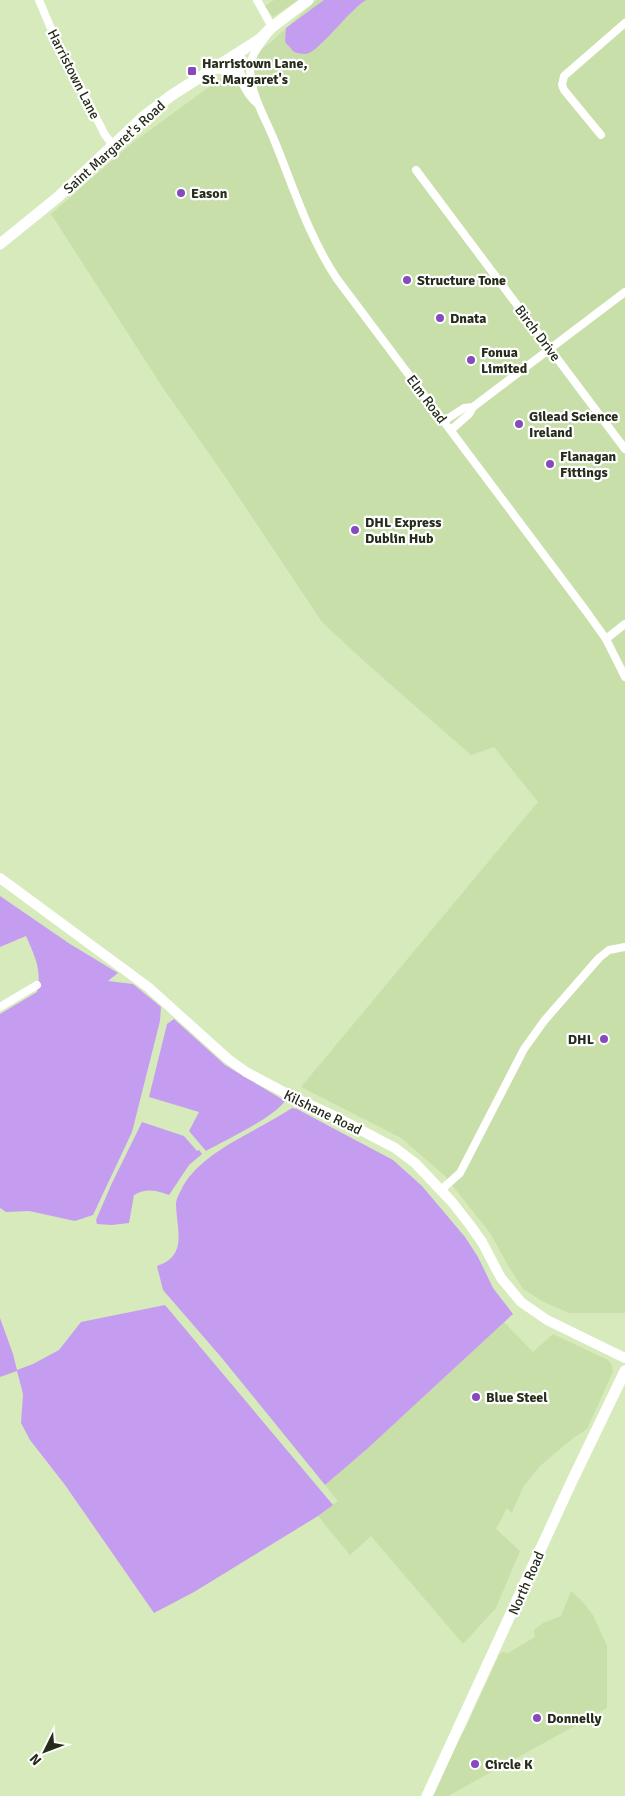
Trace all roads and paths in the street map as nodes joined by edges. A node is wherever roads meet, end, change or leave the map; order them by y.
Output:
1 (39, 0) edge
2 (257, 0) edge
3 (308, 0) edge
4 (625, 22) edge
5 (272, 27) junction
6 (232, 55) junction
7 (250, 68) junction
8 (211, 70) junction
9 (252, 90) junction
10 (259, 104) junction
11 (601, 135) dead end
12 (113, 145) junction
13 (416, 170) dead end
14 (0, 244) edge
15 (625, 292) edge
16 (550, 350) junction
17 (473, 407) junction
18 (444, 421) junction
19 (451, 430) junction
20 (625, 448) edge
21 (625, 624) edge
22 (606, 639) junction
23 (625, 677) edge
24 (0, 878) edge
25 (625, 946) edge
26 (37, 985) dead end
27 (0, 1007) edge
28 (441, 1190) junction
29 (625, 1358) edge
30 (625, 1371) edge
31 (427, 1796) edge

1 - 12 street, Harristown Lane
2 - 5 street
3 - 5 main road, Saint Margaret's Road
4 - 11 street
5 - 6 main road, Saint Margaret's Road
5 - 7 street, Elm Road
6 - 7 street
6 - 8 main road, Saint Margaret's Road
6 - 9 street, Elm Road
7 - 9 street, Elm Road
8 - 10 street, Elm Road
8 - 12 main road, Saint Margaret's Road
9 - 10 street, Elm Road
10 - 18 street, Elm Road
12 - 14 main road, Saint Margaret's Road
13 - 16 street, Birch Drive
15 - 16 street
16 - 17 street
16 - 20 street, Birch Drive
17 - 18 street
17 - 19 street
18 - 19 street, Elm Road
19 - 22 street, Elm Road
21 - 22 street
22 - 23 street, Elm Road
24 - 28 street, Kilshane Road
25 - 28 street
26 - 27 street
28 - 29 street, Kilshane Road
30 - 31 main road, North Road

